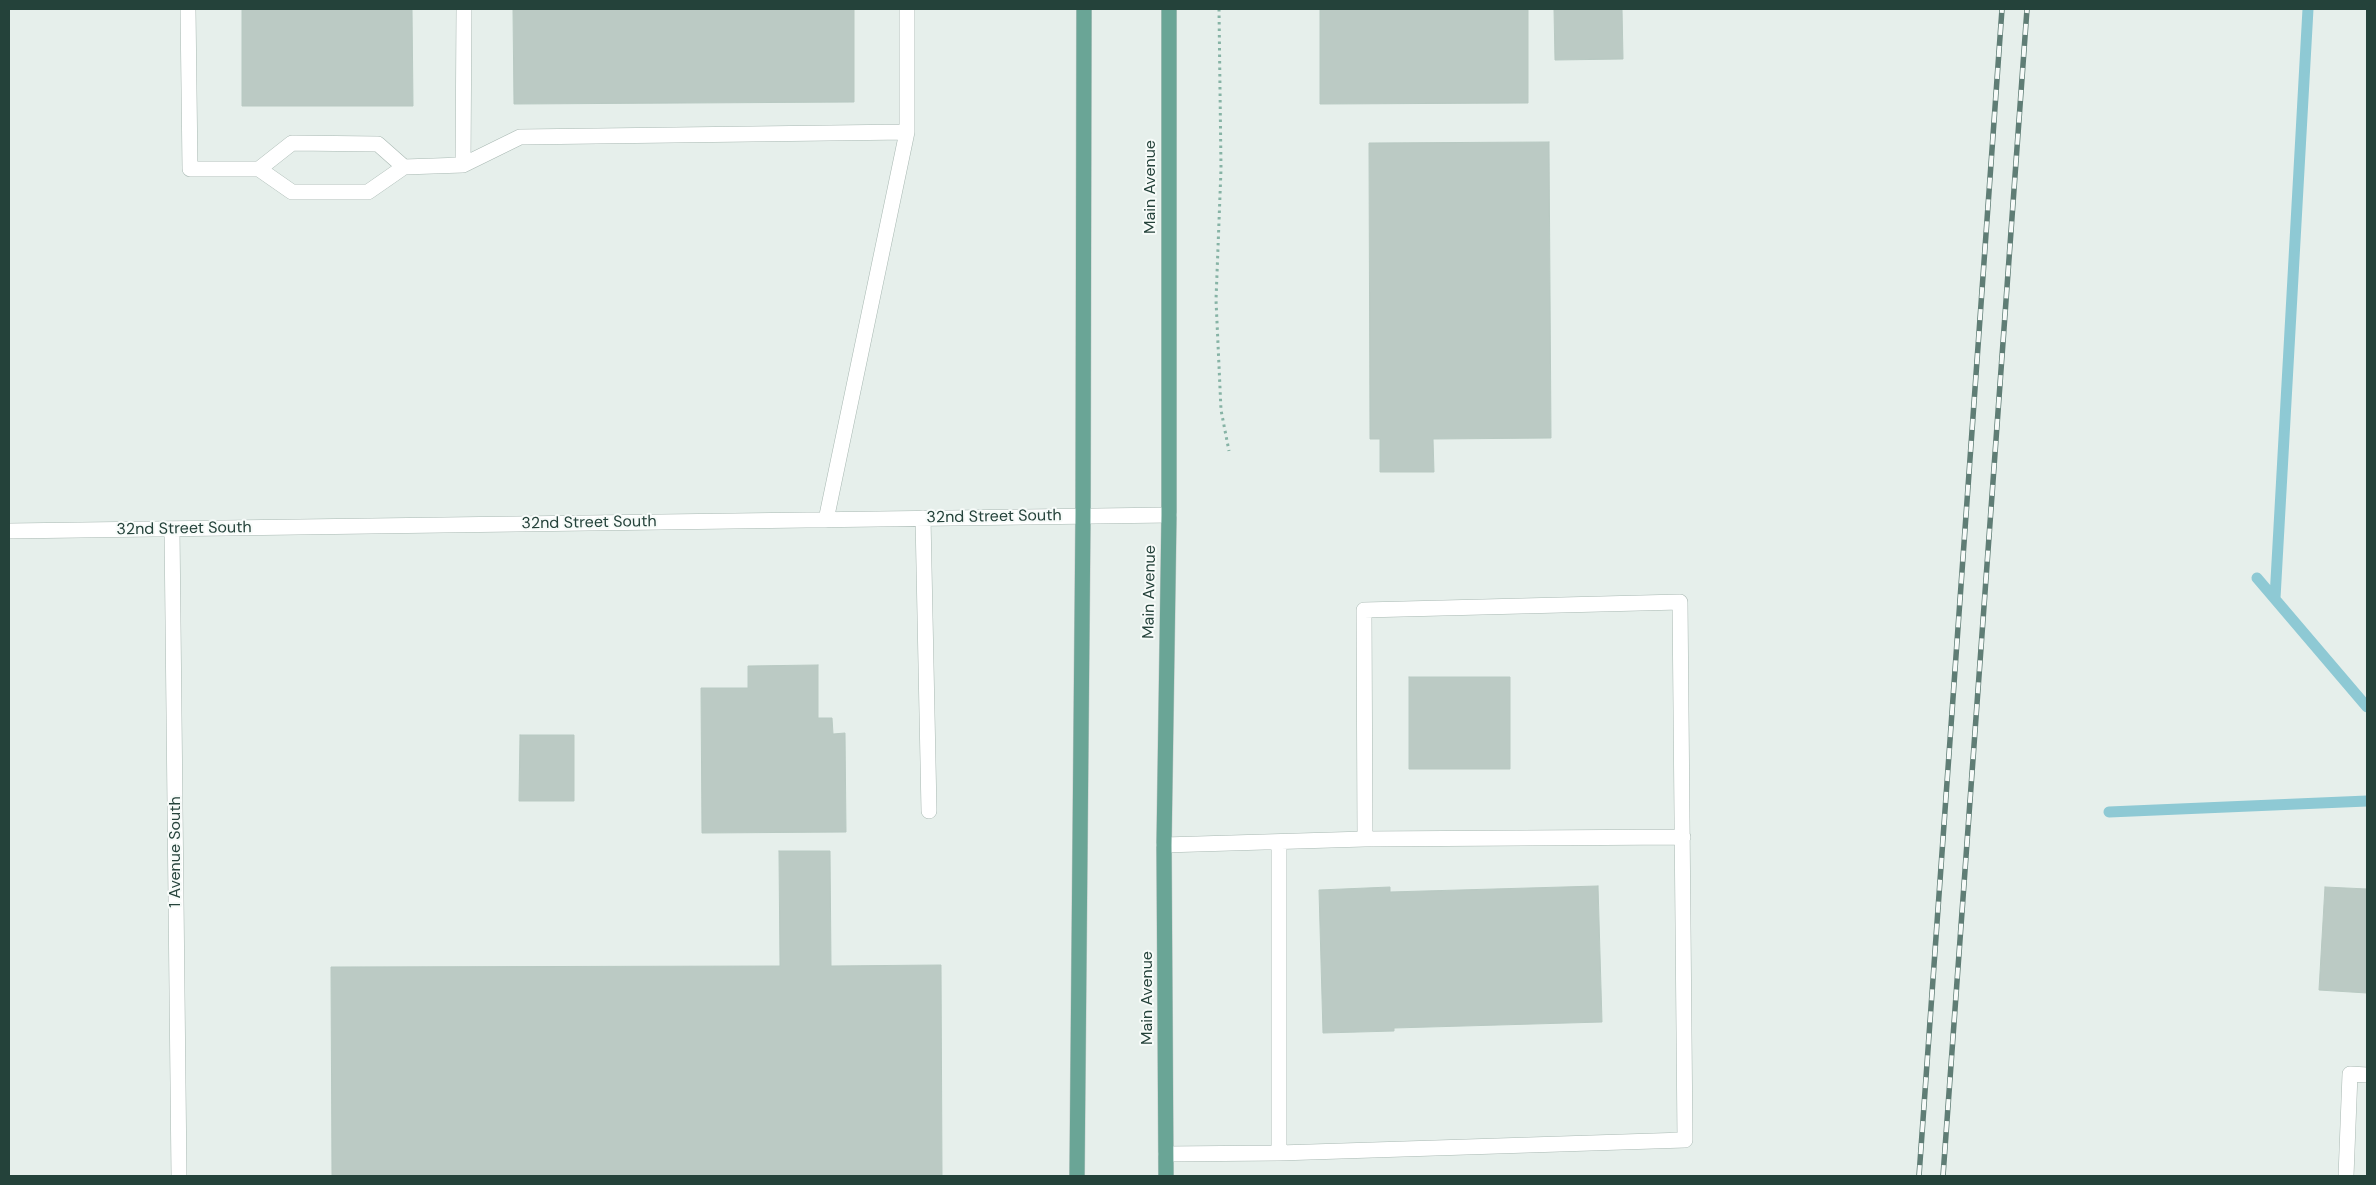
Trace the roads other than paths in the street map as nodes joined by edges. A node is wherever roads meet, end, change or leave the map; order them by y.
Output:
1 (188, 9) edge
2 (464, 9) edge
3 (907, 9) edge
4 (1084, 9) edge
5 (1169, 9) edge
6 (907, 132) junction
7 (463, 165) junction
8 (404, 167) junction
9 (259, 169) junction
10 (1083, 515) junction
11 (1169, 515) junction
12 (923, 518) junction
13 (826, 520) junction
14 (172, 529) junction
15 (9, 531) edge
16 (928, 811) dead end
17 (1683, 837) junction
18 (1364, 839) junction
19 (1279, 842) junction
20 (1164, 845) junction
21 (2367, 1075) edge
22 (1279, 1153) junction
23 (1166, 1154) junction
24 (179, 1176) edge
25 (1077, 1176) edge
26 (1166, 1176) edge
27 (2346, 1176) edge

1 - 9 street
2 - 7 street
3 - 6 street
4 - 10 main road
5 - 11 main road, Main Avenue
6 - 7 street
6 - 13 street
7 - 8 street
8 - 9 street
8 - 9 street
10 - 11 street, 32nd Street South
10 - 12 street, 32nd Street South
10 - 25 main road
11 - 20 main road, Main Avenue
12 - 13 street, 32nd Street South
12 - 16 street
13 - 14 street, 32nd Street South
14 - 15 street, 32nd Street South
14 - 24 street, 1 Avenue South
17 - 18 street
17 - 18 street
17 - 22 street
18 - 19 street
19 - 20 street
19 - 22 street
20 - 23 main road, Main Avenue
21 - 27 street
22 - 23 street
23 - 26 main road, Main Avenue

